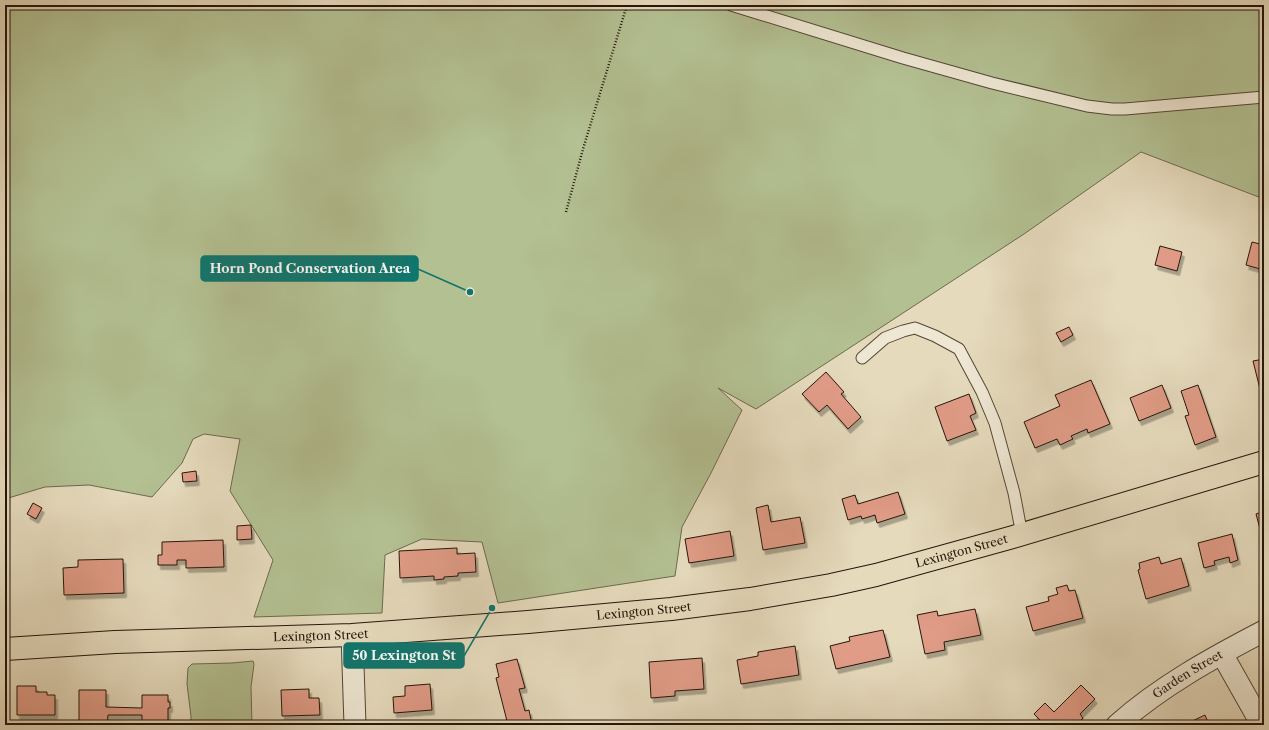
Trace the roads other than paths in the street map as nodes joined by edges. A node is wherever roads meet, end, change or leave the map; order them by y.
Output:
1 (731, 5) edge
2 (1264, 97) edge
3 (862, 358) dead end
4 (1264, 462) edge
5 (1022, 534) junction
6 (1264, 631) edge
7 (352, 635) junction
8 (5, 649) edge
9 (1222, 654) junction
10 (355, 725) edge
11 (1117, 725) edge
12 (1262, 725) edge

1 - 2 lane
3 - 5 lane
4 - 5 main road, Lexington Street
5 - 7 main road, Lexington Street
6 - 9 street, Garden Street
7 - 8 main road, Lexington Street
7 - 10 street
9 - 11 street, Garden Street
9 - 12 street

